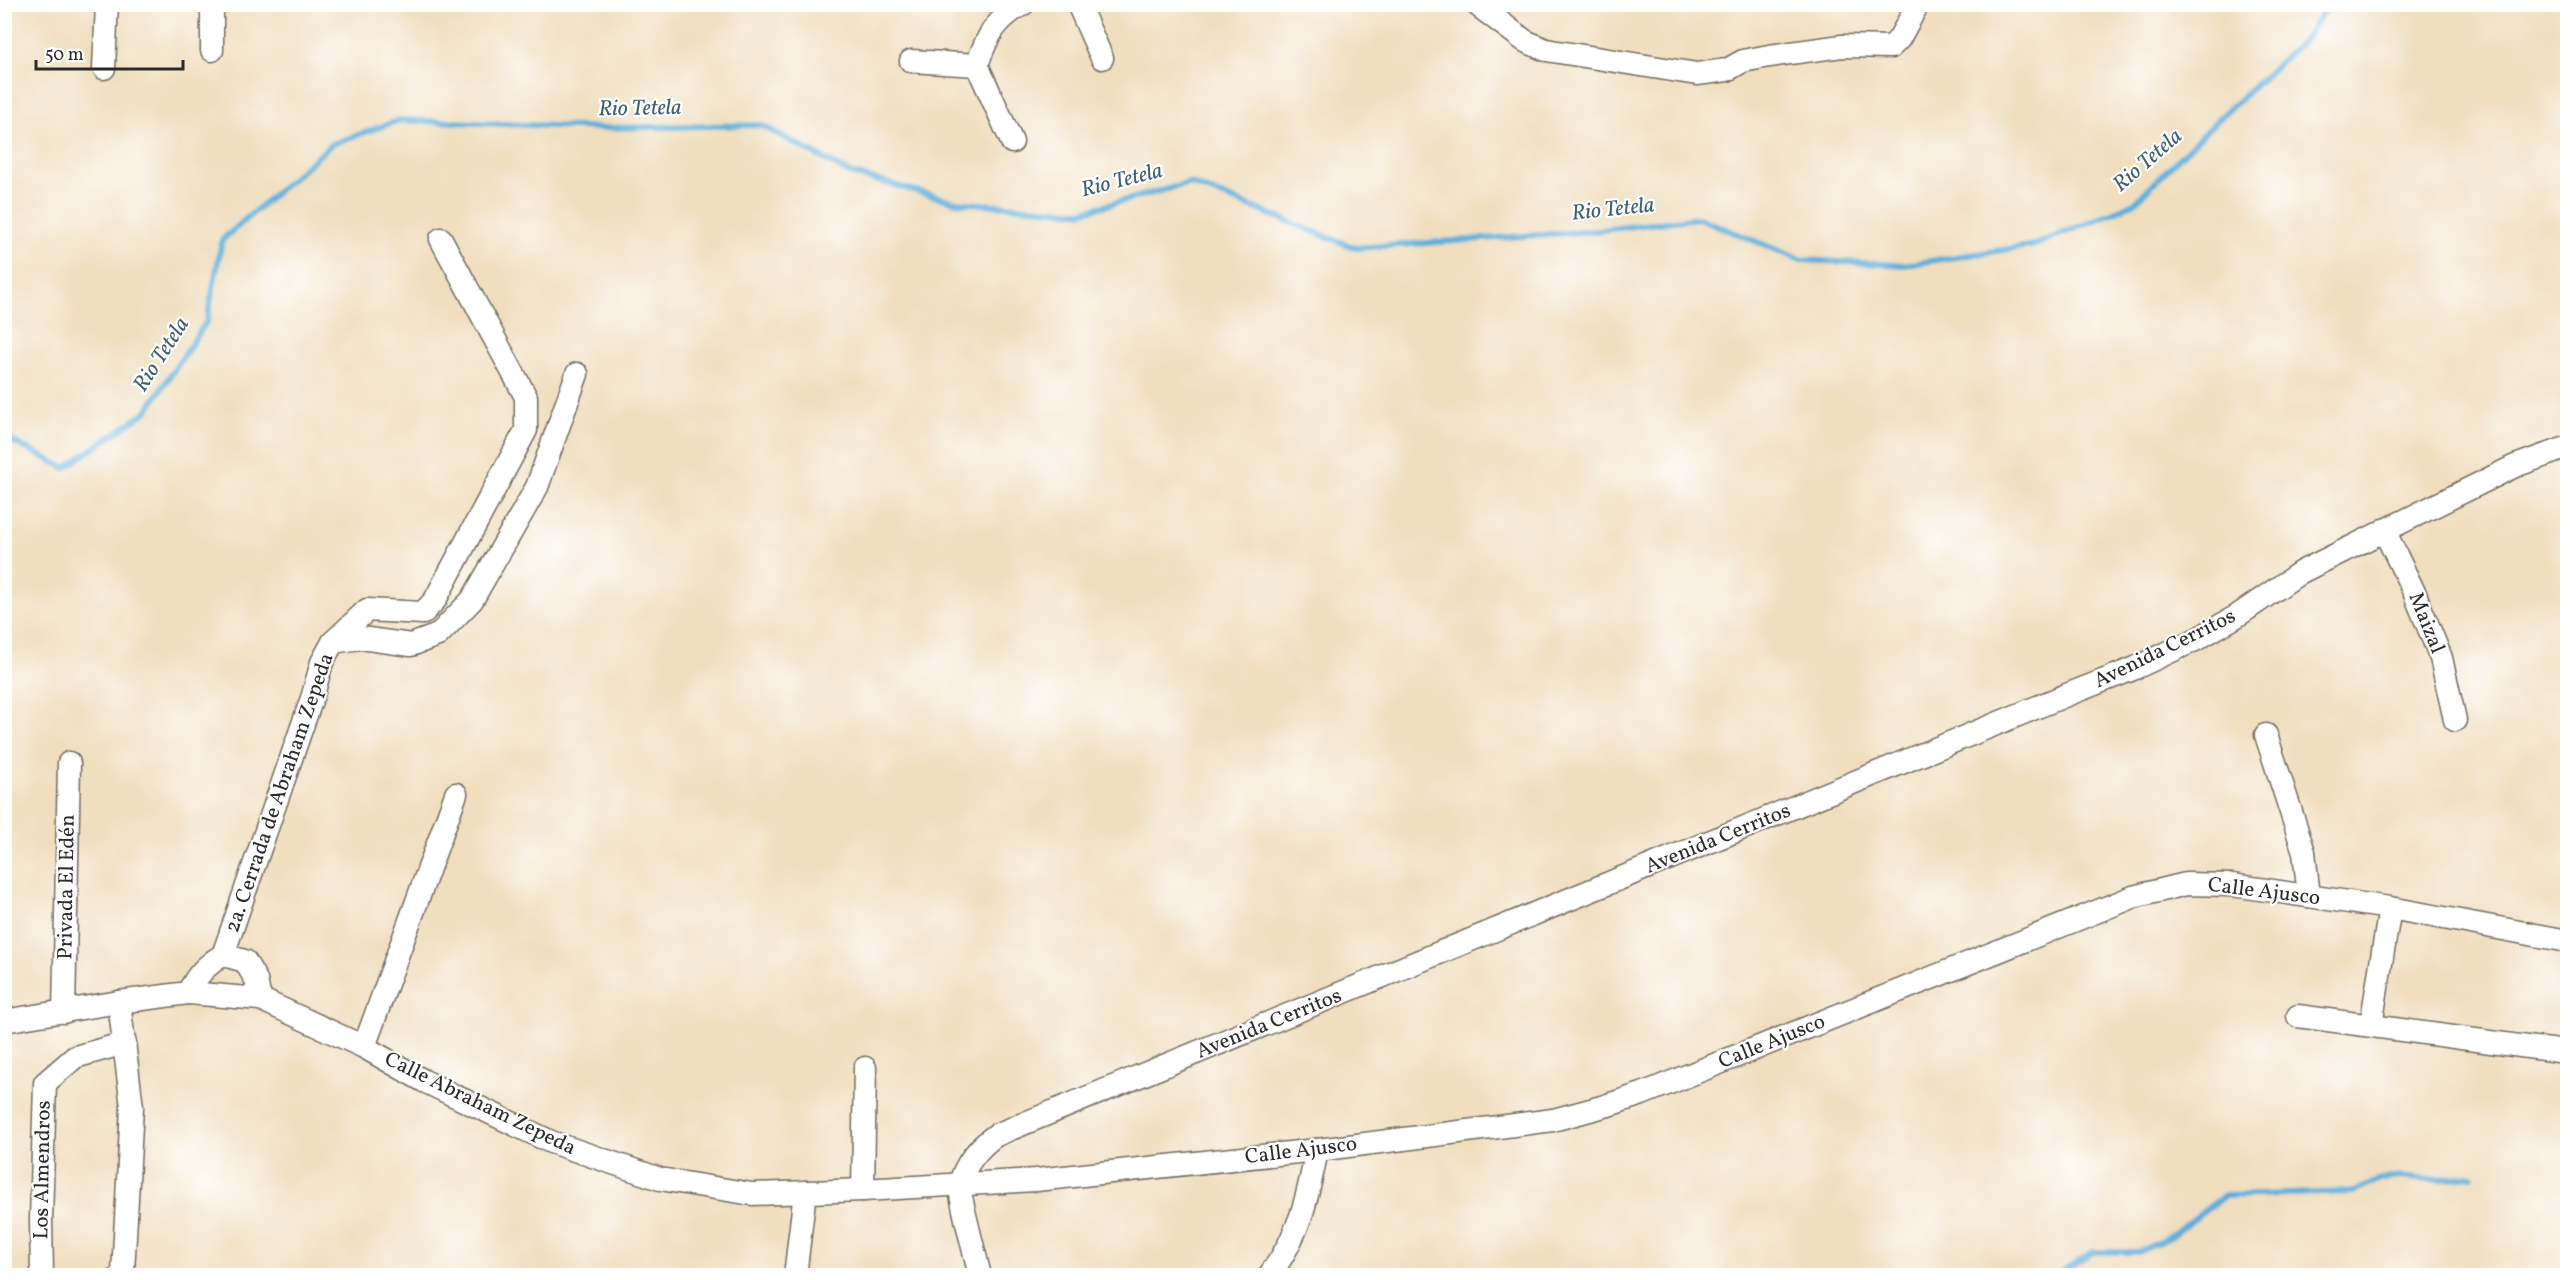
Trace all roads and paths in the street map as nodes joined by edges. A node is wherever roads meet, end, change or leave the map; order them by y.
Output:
1 (107, 4) edge
2 (212, 4) edge
3 (1023, 4) edge
4 (1078, 4) edge
5 (1476, 4) edge
6 (1918, 4) edge
7 (212, 50) dead end
8 (1102, 58) dead end
9 (911, 61) dead end
10 (977, 65) junction
11 (104, 68) dead end
12 (1012, 142) dead end
13 (441, 239) dead end
14 (578, 374) dead end
15 (2568, 447) edge
16 (2384, 530) junction
17 (333, 642) junction
18 (2455, 720) dead end
19 (2266, 735) dead end
20 (69, 763) dead end
21 (456, 794) dead end
22 (2309, 896) junction
23 (2390, 908) junction
24 (2568, 941) edge
25 (223, 955) junction
26 (189, 993) junction
27 (260, 999) junction
28 (119, 1002) junction
29 (64, 1011) junction
30 (2298, 1016) dead end
31 (4, 1022) edge
32 (2372, 1025) junction
33 (124, 1043) junction
34 (364, 1047) junction
35 (2558, 1051) dead end
36 (865, 1068) dead end
37 (1317, 1150) junction
38 (959, 1185) junction
39 (863, 1190) junction
40 (805, 1192) junction
41 (42, 1275) edge
42 (120, 1275) edge
43 (795, 1275) edge
44 (981, 1275) edge
45 (1269, 1275) edge

1 - 11 street
2 - 7 street
3 - 10 street
4 - 8 street
5 - 6 street
9 - 10 street
10 - 12 street
13 - 17 street
14 - 17 street, 2a. Cerrada de Abraham Zepeda
15 - 16 street, Avenida Cerritos
16 - 18 street, Maizal
16 - 38 street, Avenida Cerritos
17 - 25 street, 2a. Cerrada de Abraham Zepeda
19 - 22 street
20 - 29 street, Privada El Edén
21 - 34 street
22 - 23 street, Calle Ajusco
22 - 37 street, Calle Ajusco
23 - 24 street, Calle Ajusco
23 - 32 street
25 - 26 street
25 - 27 street
26 - 27 street, Calle Abraham Zepeda
26 - 28 street, Calle Abraham Zepeda
27 - 34 street, Calle Abraham Zepeda
28 - 29 street, Calle Abraham Zepeda
28 - 33 street
29 - 31 street, Calle Abraham Zepeda
30 - 32 street
32 - 35 street
33 - 41 street, Los Almendros
33 - 42 street
34 - 40 street, Calle Abraham Zepeda
36 - 39 street
37 - 38 street, Calle Ajusco
37 - 45 street
38 - 39 street, Calle Abraham Zepeda
38 - 44 street
39 - 40 street, Calle Abraham Zepeda
40 - 43 street

